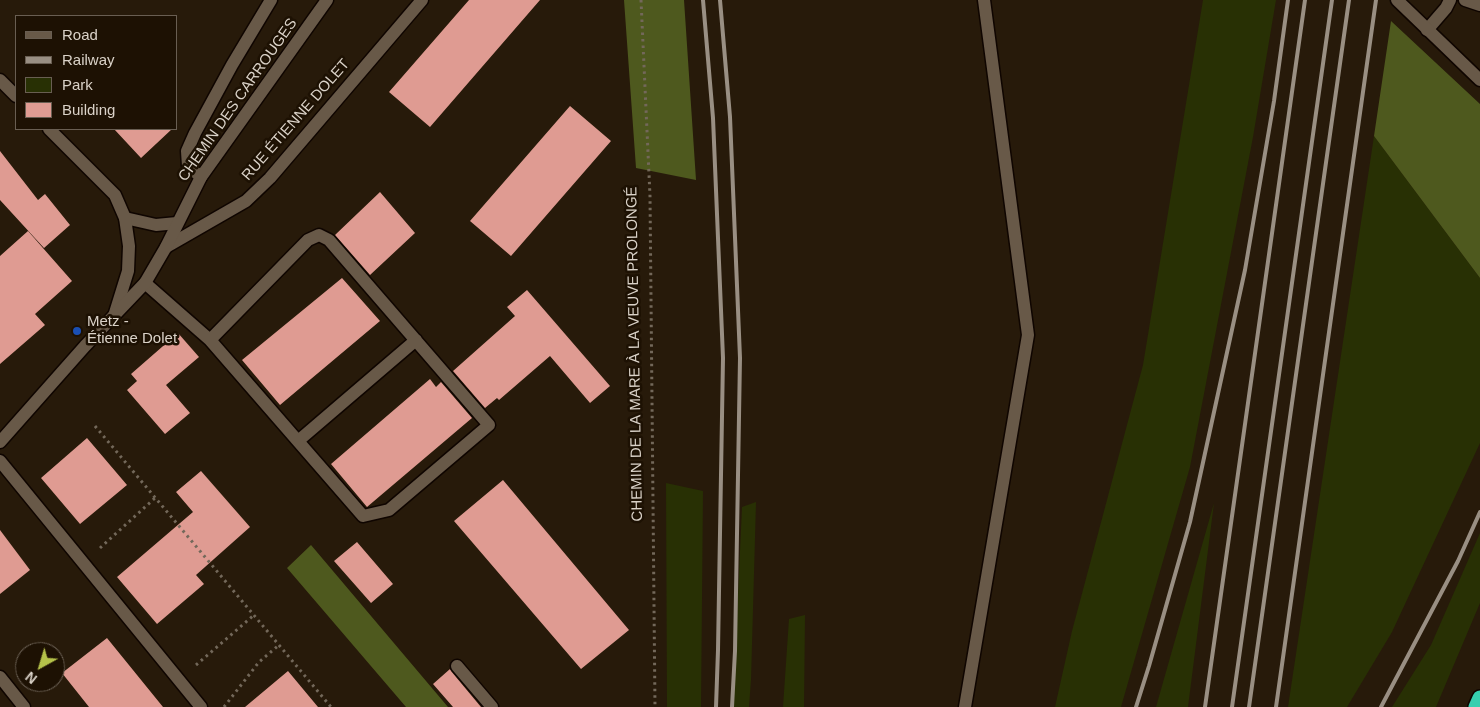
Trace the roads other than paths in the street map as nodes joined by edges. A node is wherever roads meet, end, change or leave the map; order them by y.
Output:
1 (271, 0) edge
2 (327, 0) edge
3 (422, 0) edge
4 (984, 0) edge
5 (1397, 0) edge
6 (1450, 0) edge
7 (1465, 0) edge
8 (1480, 5) edge
9 (1427, 30) junction
10 (0, 80) edge
11 (1480, 80) edge
12 (15, 95) edge
13 (50, 130) edge
14 (200, 177) junction
15 (125, 218) junction
16 (178, 223) junction
17 (166, 246) junction
18 (145, 283) junction
19 (114, 316) junction
20 (210, 340) junction
21 (416, 340) junction
22 (298, 441) junction
23 (0, 442) edge
24 (0, 461) edge
25 (457, 666) dead end
26 (0, 677) edge
27 (1480, 698) edge
28 (24, 707) edge
29 (201, 707) edge
30 (492, 707) edge
31 (965, 707) edge
32 (1476, 707) edge

1 - 14 street
2 - 14 street, CHEMIN DES CARROUGES
3 - 17 street, RUE ÉTIENNE DOLET
4 - 31 street
5 - 9 street
6 - 9 street
7 - 8 street
9 - 11 street
10 - 12 street
13 - 15 street
14 - 16 street, CHEMIN DES CARROUGES
15 - 16 street
15 - 19 street
16 - 17 street, CHEMIN DES CARROUGES
17 - 18 street
18 - 19 street
18 - 20 street
19 - 23 street
20 - 21 street
20 - 22 street
21 - 22 street
21 - 22 street
24 - 29 street
25 - 30 street
26 - 28 street
27 - 32 highway

